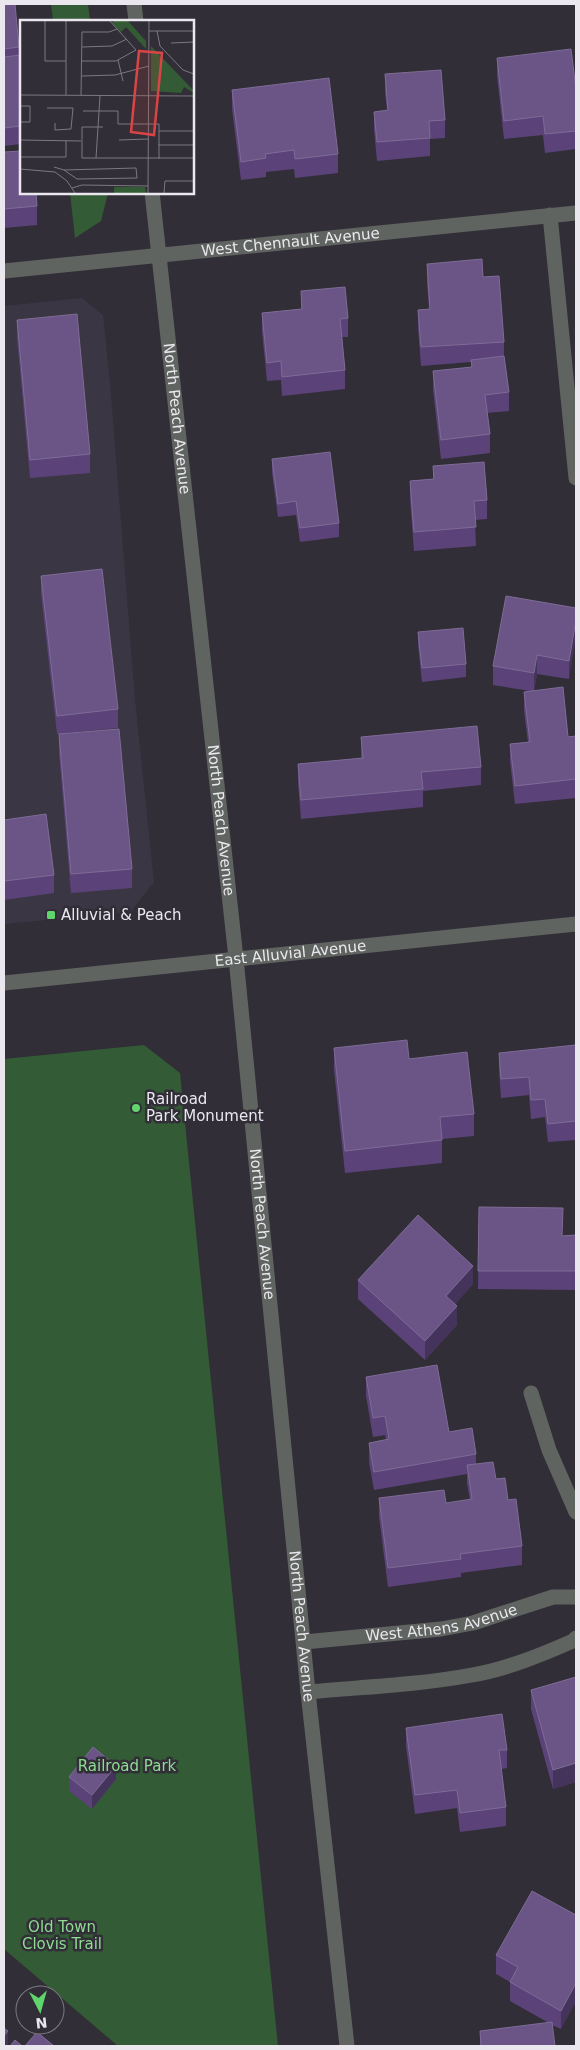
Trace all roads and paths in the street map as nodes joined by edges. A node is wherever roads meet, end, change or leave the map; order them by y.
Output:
1 (134, 4) edge
2 (136, 20) edge
3 (152, 194) edge
4 (576, 213) edge
5 (550, 215) junction
6 (158, 256) junction
7 (4, 271) edge
8 (576, 478) edge
9 (576, 924) edge
10 (236, 958) junction
11 (4, 983) edge
12 (531, 1393) dead end
13 (576, 1512) edge
14 (576, 1597) edge
15 (576, 1638) edge
16 (304, 1642) junction
17 (308, 1692) junction
18 (347, 2046) edge

1 - 2 street
3 - 6 street, North Peach Avenue
4 - 5 street, West Chennault Avenue
5 - 6 street, West Chennault Avenue
5 - 8 street
6 - 7 street, West Chennault Avenue
6 - 10 street, North Peach Avenue
9 - 10 street, East Alluvial Avenue
10 - 11 street, East Alluvial Avenue
10 - 16 street, North Peach Avenue
12 - 13 street
14 - 16 street, West Athens Avenue
15 - 17 street
16 - 17 street, North Peach Avenue
17 - 18 street, North Peach Avenue

